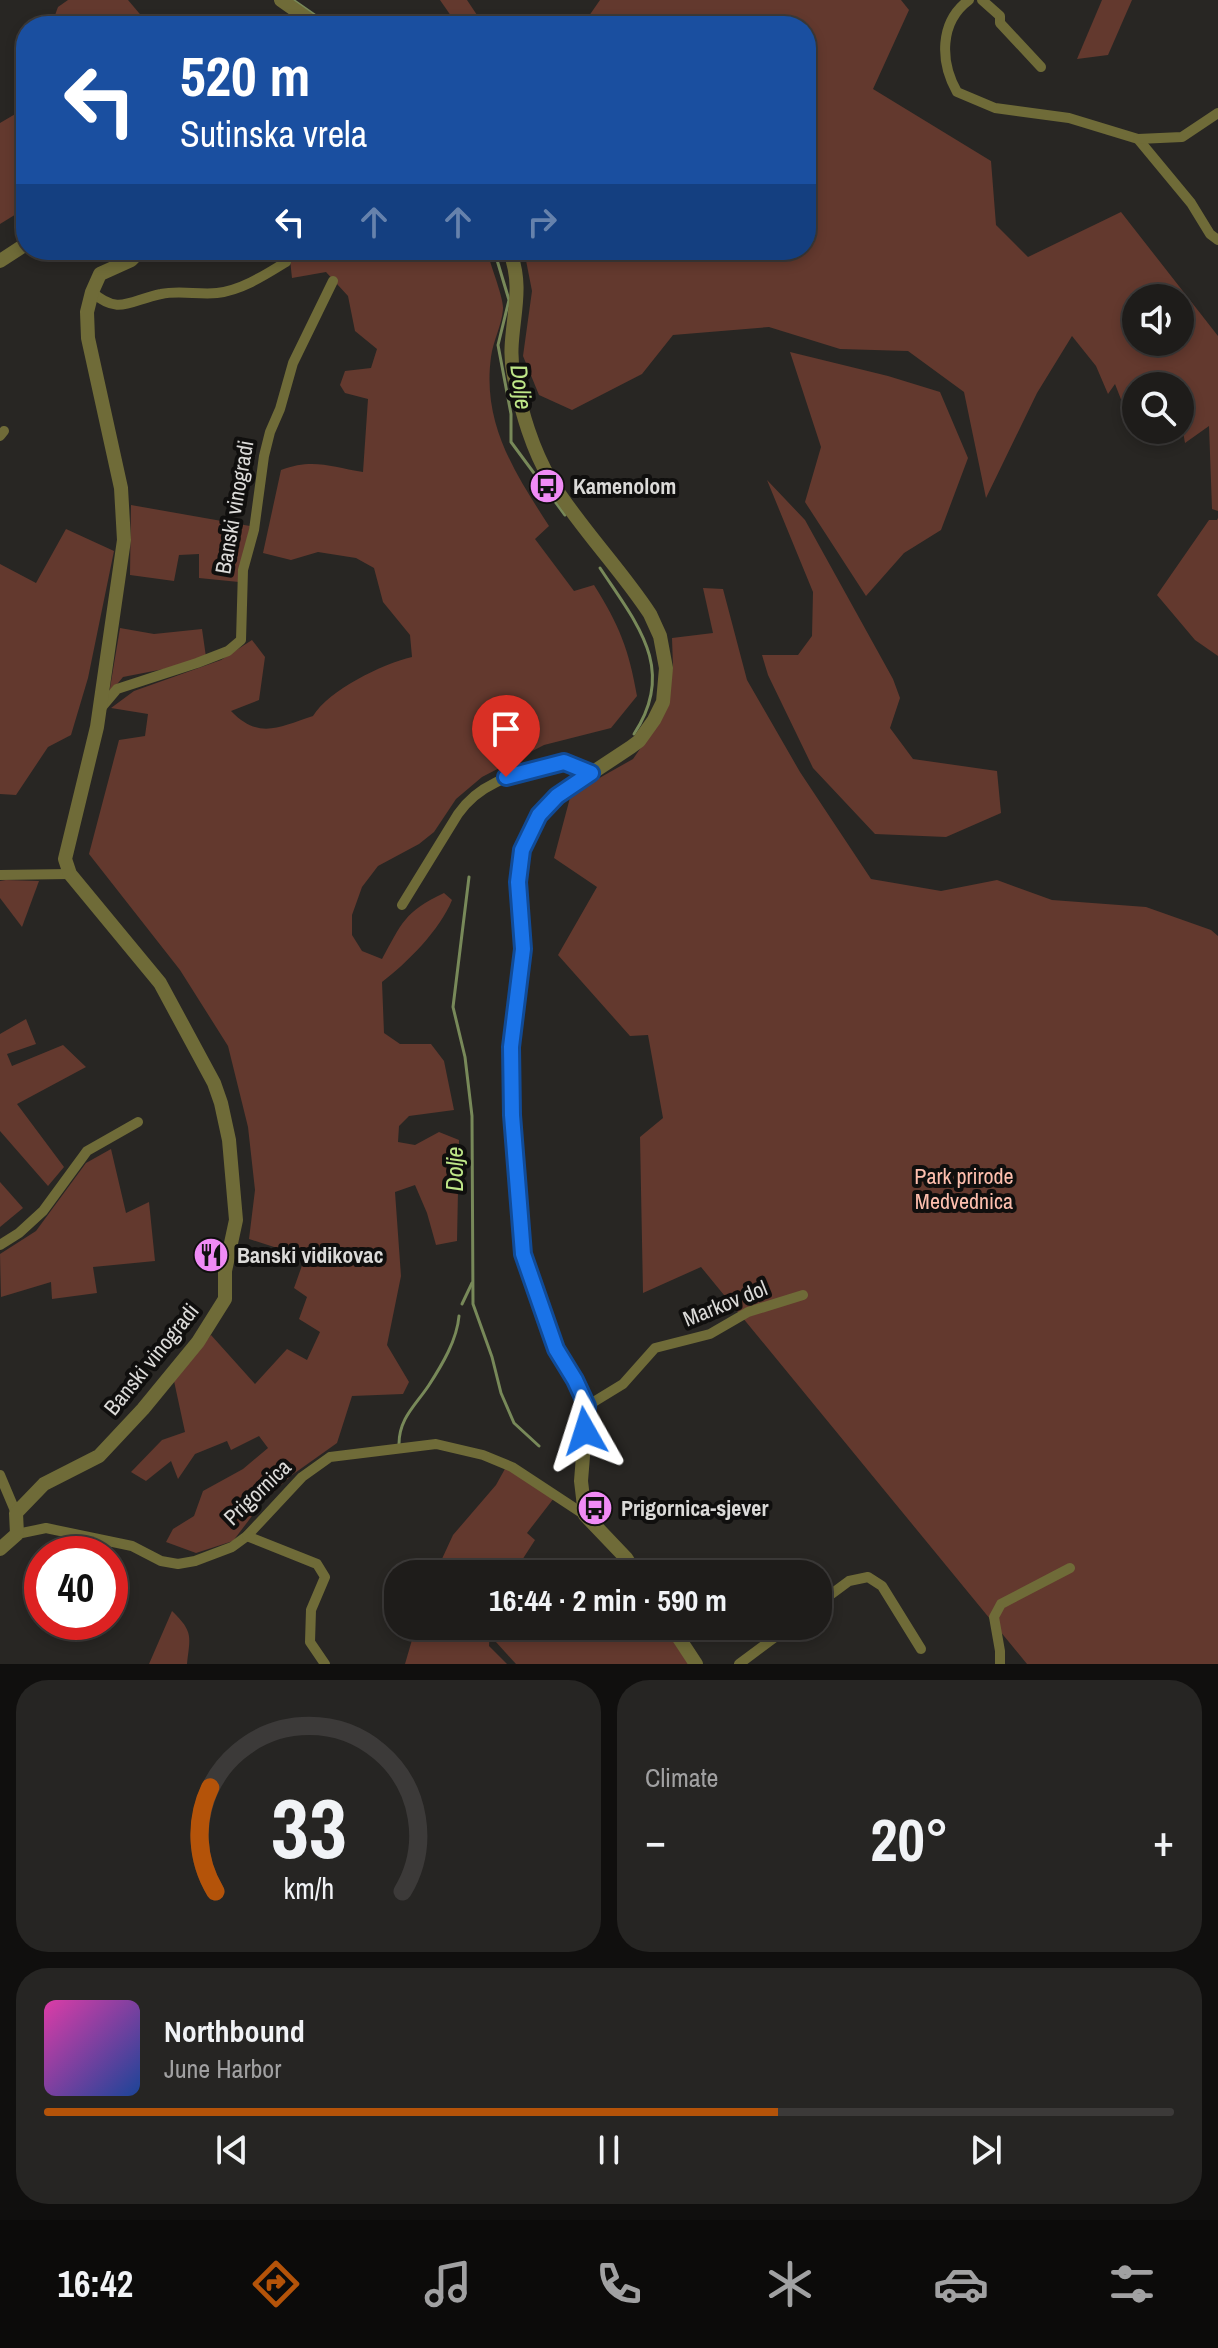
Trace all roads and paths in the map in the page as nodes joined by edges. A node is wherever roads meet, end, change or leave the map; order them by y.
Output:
1 (281, 0) edge
2 (969, 0) edge
3 (982, 0) edge
4 (304, 16) edge
5 (1041, 67) dead end
6 (1218, 113) edge
7 (1138, 139) junction
8 (1218, 240) edge
9 (131, 260) edge
10 (512, 260) edge
11 (286, 262) dead end
12 (333, 281) dead end
13 (92, 292) junction
14 (99, 710) junction
15 (591, 773) junction
16 (70, 874) junction
17 (0, 875) edge
18 (402, 905) dead end
19 (138, 1122) dead end
20 (0, 1245) edge
21 (803, 1295) dead end
22 (587, 1406) junction
23 (0, 1475) edge
24 (16, 1513) junction
25 (585, 1515) junction
26 (17, 1534) junction
27 (247, 1536) junction
28 (0, 1549) edge
29 (627, 1560) edge
30 (1070, 1568) dead end
31 (832, 1594) edge
32 (680, 1640) edge
33 (771, 1640) edge
34 (921, 1649) dead end
35 (325, 1664) edge
36 (696, 1664) edge
37 (739, 1664) edge
38 (1000, 1664) edge

1 - 4 street
2 - 7 street
3 - 5 street
6 - 7 street
7 - 8 street
9 - 13 street
10 - 15 street
11 - 13 street
12 - 14 street, Banski vinogradi
13 - 14 street
14 - 16 street
15 - 18 street
15 - 22 street
16 - 17 street
16 - 24 street, Banski vinogradi
19 - 20 street
21 - 22 street, Markov dol
22 - 25 street
23 - 24 street
24 - 26 street
25 - 27 street, Prigornica
25 - 29 street
26 - 27 street, Prigornica
26 - 28 street
27 - 35 street
30 - 38 street
31 - 34 street
32 - 36 street
33 - 37 street

